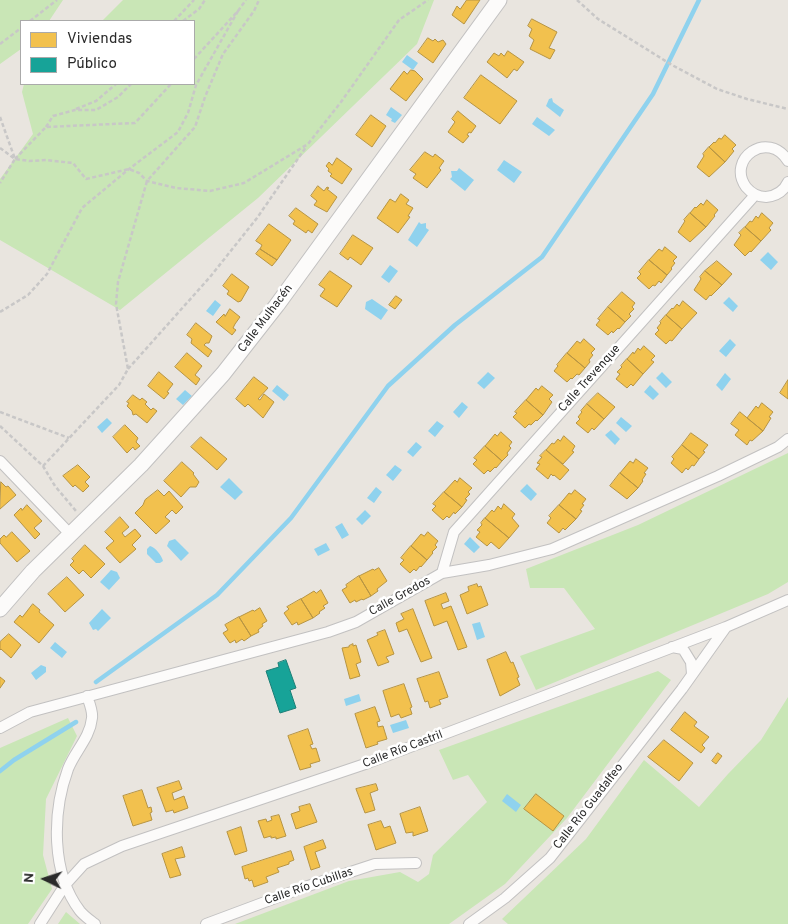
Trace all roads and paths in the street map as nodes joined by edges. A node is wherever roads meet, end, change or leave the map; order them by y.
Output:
1 (57, 0) edge
2 (194, 0) edge
3 (205, 0) edge
4 (246, 0) edge
5 (259, 0) edge
6 (428, 0) edge
7 (499, 0) edge
8 (577, 0) edge
9 (238, 11) junction
10 (31, 20) edge
11 (175, 20) edge
12 (185, 20) edge
13 (20, 29) edge
14 (0, 44) edge
15 (195, 58) edge
16 (115, 85) edge
17 (130, 85) edge
18 (170, 85) edge
19 (788, 108) edge
20 (75, 110) junction
21 (0, 117) edge
22 (46, 127) junction
23 (308, 144) junction
24 (0, 148) edge
25 (15, 159) junction
26 (788, 160) edge
27 (129, 169) junction
28 (147, 181) junction
29 (788, 182) edge
30 (0, 183) edge
31 (755, 194) junction
32 (0, 312) edge
33 (128, 369) junction
34 (0, 412) edge
35 (0, 426) edge
36 (69, 438) junction
37 (788, 439) edge
38 (0, 461) edge
39 (42, 466) junction
40 (85, 522) junction
41 (72, 535) junction
42 (442, 573) junction
43 (788, 600) edge
44 (0, 609) edge
45 (726, 627) junction
46 (672, 647) junction
47 (692, 674) junction
48 (87, 696) junction
49 (0, 728) edge
50 (416, 863) dead end
51 (65, 885) junction
52 (40, 924) edge
53 (95, 924) edge
54 (206, 924) edge
55 (469, 924) edge

1 - 10 path
2 - 11 path
3 - 12 path
4 - 9 path
5 - 28 path
6 - 23 path
7 - 40 street, Calle Mulhacén
8 - 19 path
9 - 15 path
9 - 27 path
13 - 14 path
16 - 20 path
17 - 20 path
18 - 22 path
20 - 22 path
21 - 25 path
22 - 25 path
23 - 28 path
23 - 33 path
24 - 25 path
25 - 27 path
25 - 30 path
26 - 31 street
27 - 28 path
27 - 32 path
28 - 33 path
29 - 31 street
31 - 42 street, Calle Trevenque
33 - 36 path
34 - 36 path
35 - 39 path
36 - 39 path
37 - 42 street, Calle Gredos
38 - 41 street
39 - 40 path
40 - 41 street, Calle Mulhacén
41 - 44 street, Calle Mulhacén
42 - 48 street, Calle Gredos
43 - 45 street, Calle Río Castril
45 - 46 street, Calle Río Castril
45 - 47 street, Calle Río Guadalfeo
46 - 47 street
46 - 51 street, Calle Río Castril
47 - 55 street, Calle Río Guadalfeo
48 - 49 street, Calle Gredos
48 - 51 street
50 - 54 street, Calle Río Cubillas
51 - 52 street, Calle Río Castril
51 - 53 street

